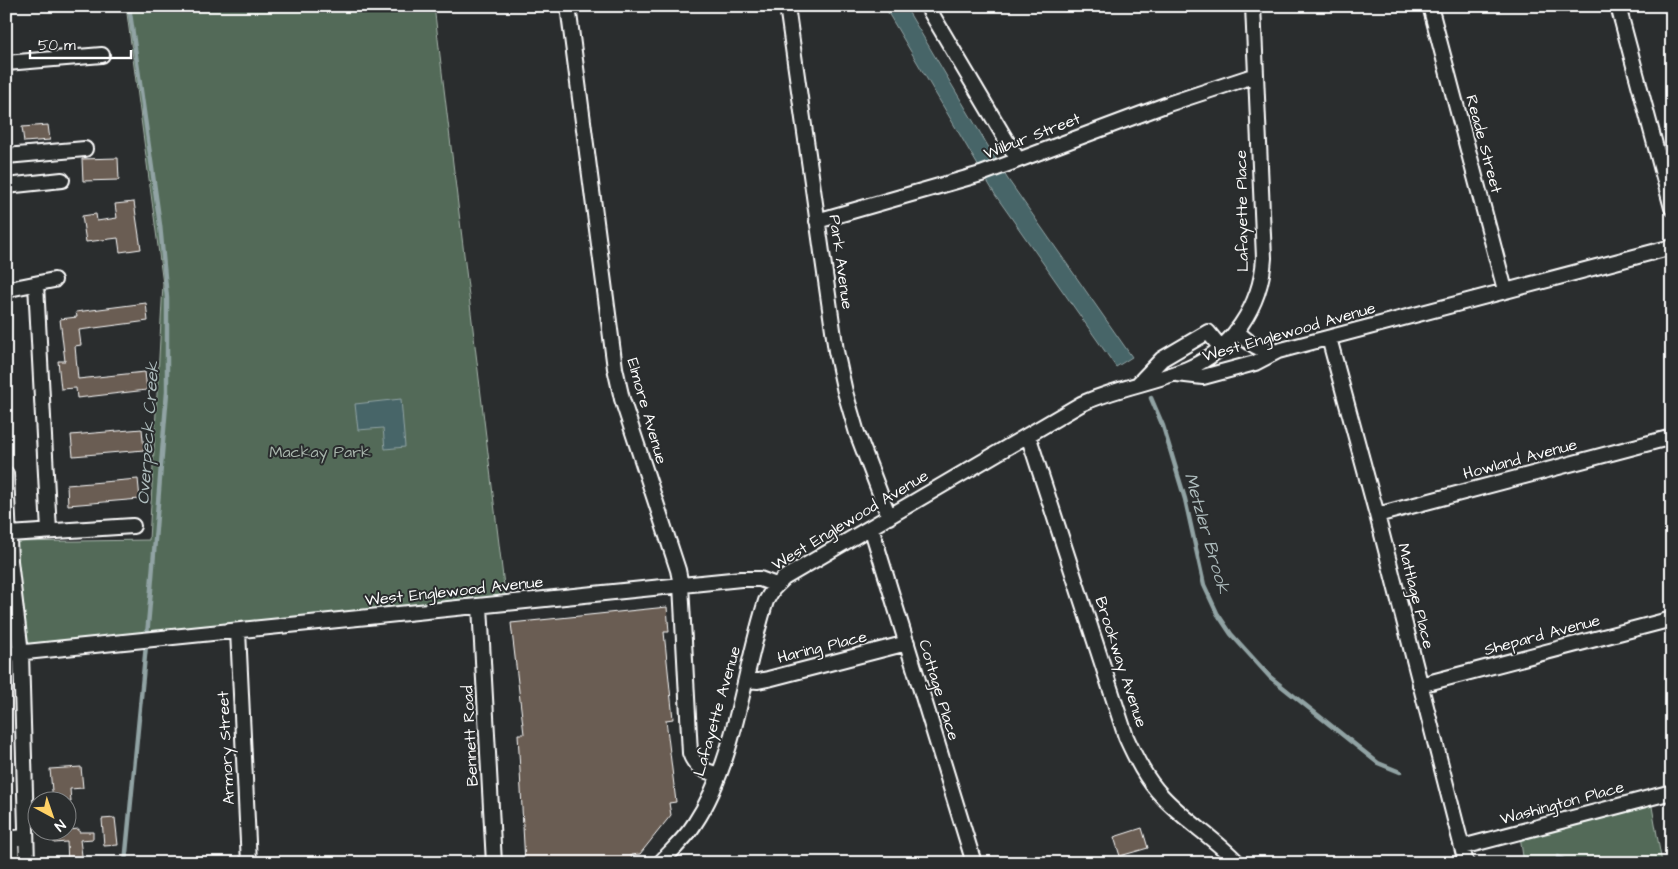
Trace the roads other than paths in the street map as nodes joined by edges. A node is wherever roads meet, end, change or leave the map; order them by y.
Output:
1 (568, 6) edge
2 (787, 6) edge
3 (927, 6) edge
4 (1252, 6) edge
5 (1430, 6) edge
6 (1618, 6) edge
7 (102, 56) dead end
8 (6, 63) edge
9 (1256, 76) junction
10 (86, 149) dead end
11 (6, 156) edge
12 (1016, 161) junction
13 (62, 180) dead end
14 (6, 186) edge
15 (1672, 208) edge
16 (817, 221) junction
17 (1672, 247) edge
18 (54, 280) dead end
19 (36, 284) junction
20 (1505, 290) junction
21 (6, 291) edge
22 (1236, 331) junction
23 (1329, 338) junction
24 (1221, 348) junction
25 (1278, 351) junction
26 (1172, 374) junction
27 (1139, 383) junction
28 (1028, 436) junction
29 (1672, 437) edge
30 (6, 474) edge
31 (1377, 516) junction
32 (889, 517) junction
33 (133, 526) dead end
34 (871, 527) junction
35 (49, 531) junction
36 (9, 534) junction
37 (8, 561) edge
38 (681, 585) junction
39 (776, 585) junction
40 (480, 606) junction
41 (1672, 619) edge
42 (238, 631) junction
43 (907, 643) junction
44 (21, 653) junction
45 (6, 654) edge
46 (746, 680) junction
47 (1420, 684) junction
48 (719, 775) junction
49 (1672, 792) edge
50 (25, 837) junction
51 (1462, 847) junction
52 (12, 863) edge
53 (27, 863) edge
54 (249, 863) edge
55 (494, 863) edge
56 (660, 863) edge
57 (974, 863) edge
58 (1238, 863) edge
59 (1466, 863) edge

1 - 38 street, Elmore Avenue
2 - 16 street, Park Avenue
3 - 12 street
4 - 9 street, Lafayette Place
5 - 20 street, Reade Street
6 - 15 street
7 - 8 street
9 - 12 street, Wilbur Street
9 - 22 street, Lafayette Place
10 - 11 street
12 - 16 street, Wilbur Street
13 - 14 street
16 - 32 street, Park Avenue
17 - 20 street, West Englewood Avenue
18 - 19 street
19 - 21 street
19 - 35 street
20 - 23 street, West Englewood Avenue
22 - 24 street, Lafayette Place
22 - 25 street
23 - 25 street, West Englewood Avenue
23 - 31 street, Mattlage Place
24 - 26 street, Lafayette Place
24 - 27 street
25 - 26 street, West Englewood Avenue
26 - 27 street, West Englewood Avenue
27 - 28 street, West Englewood Avenue
28 - 32 street, West Englewood Avenue
28 - 58 street, Brookway Avenue
29 - 31 street, Howland Avenue
30 - 36 street
31 - 47 street, Mattlage Place
32 - 34 street, West Englewood Avenue
33 - 35 street
34 - 39 street, West Englewood Avenue
34 - 43 street, Cottage Place
35 - 36 street
36 - 37 street
37 - 44 street
38 - 39 street, West Englewood Avenue
38 - 40 street, West Englewood Avenue
38 - 48 street, Elmore Avenue
39 - 46 street, Lafayette Avenue
40 - 42 street, West Englewood Avenue
40 - 55 street, Bennett Road
41 - 47 street, Shepard Avenue
42 - 44 street, West Englewood Avenue
42 - 54 street, Armory Street
43 - 46 street, Haring Place
43 - 57 street, Cottage Place
44 - 45 street, West Englewood Avenue
44 - 50 street
46 - 48 street, Lafayette Avenue
47 - 51 street, Mattlage Place
48 - 56 street, Lafayette Avenue
49 - 51 street, Washington Place
50 - 52 street
50 - 53 street
51 - 59 street, Mattlage Place

